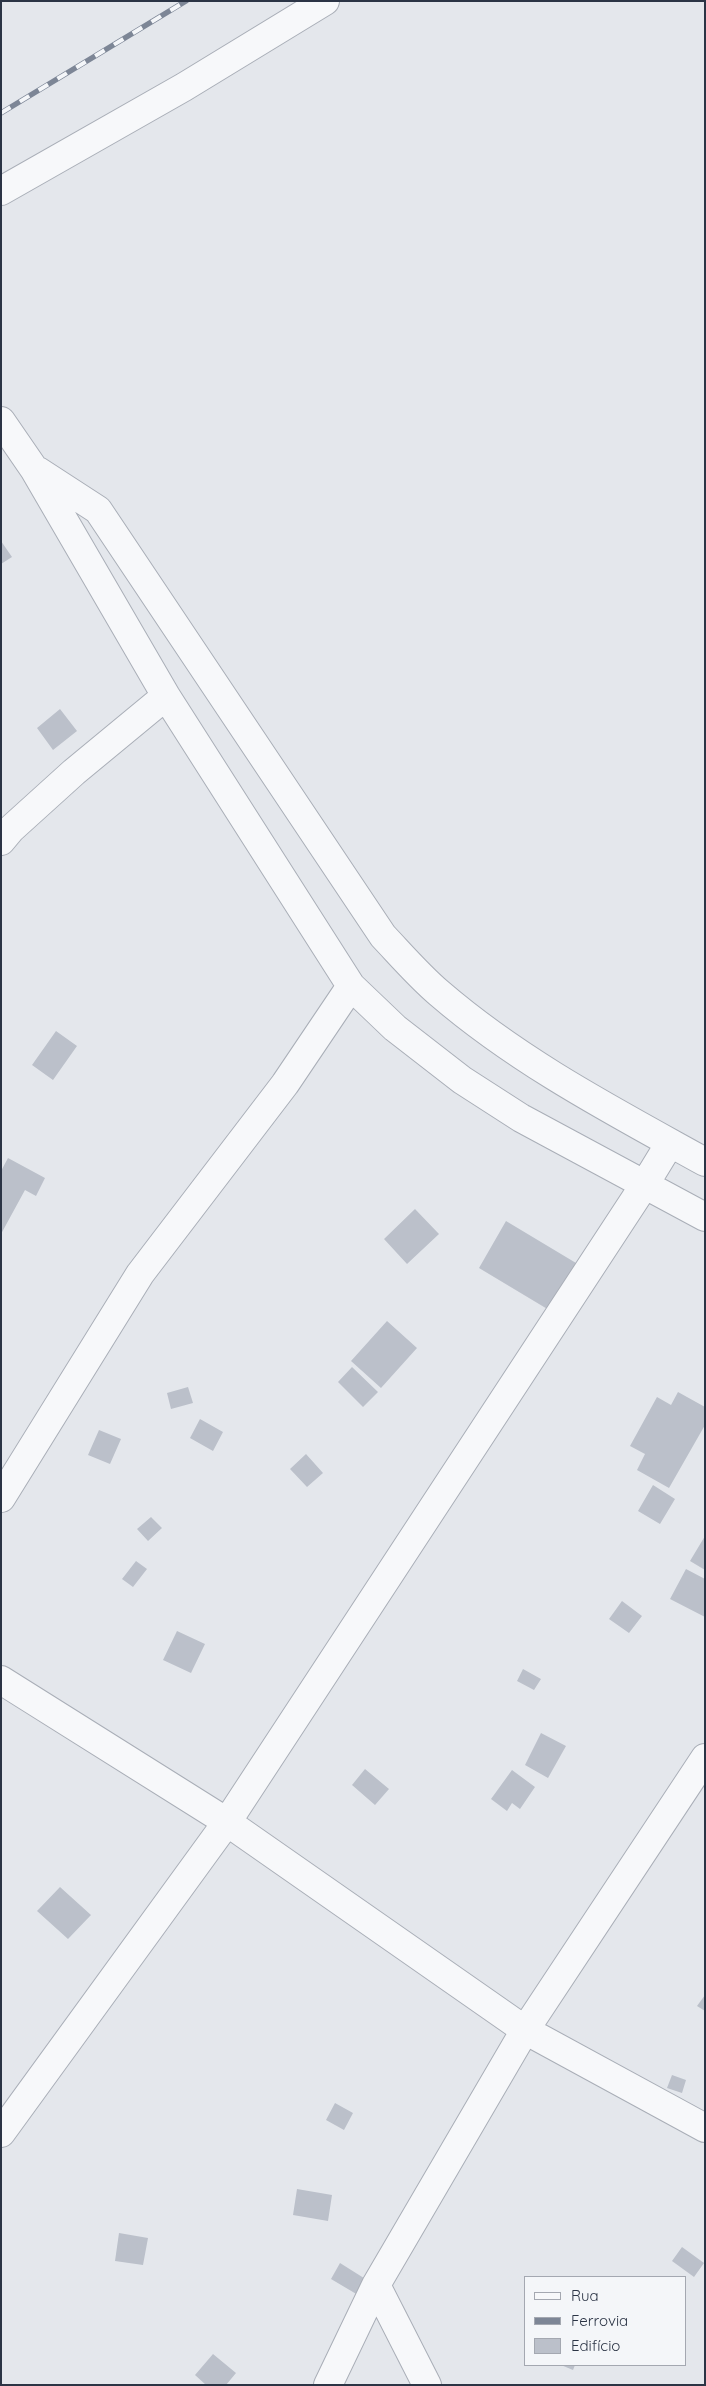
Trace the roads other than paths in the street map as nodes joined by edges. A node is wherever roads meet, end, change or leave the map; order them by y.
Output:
1 (325, 1) edge
2 (1, 191) edge
3 (1, 421) edge
4 (34, 469) junction
5 (166, 696) junction
6 (1, 841) edge
7 (351, 986) junction
8 (670, 1143) junction
9 (705, 1162) edge
10 (645, 1184) junction
11 (705, 1217) edge
12 (1, 1498) edge
13 (1, 1680) edge
14 (705, 1758) edge
15 (227, 1822) junction
16 (525, 2030) junction
17 (705, 2128) edge
18 (1, 2133) edge
19 (376, 2285) junction
20 (328, 2385) edge
21 (427, 2385) edge

1 - 2 street
3 - 4 street
4 - 5 street
4 - 8 street
5 - 6 street
5 - 7 street
7 - 10 street
7 - 12 street
8 - 9 street
8 - 10 street
10 - 11 street
10 - 15 street
13 - 15 street
14 - 16 street
15 - 16 street
15 - 18 street
16 - 17 street
16 - 19 street
19 - 20 street
19 - 21 street

